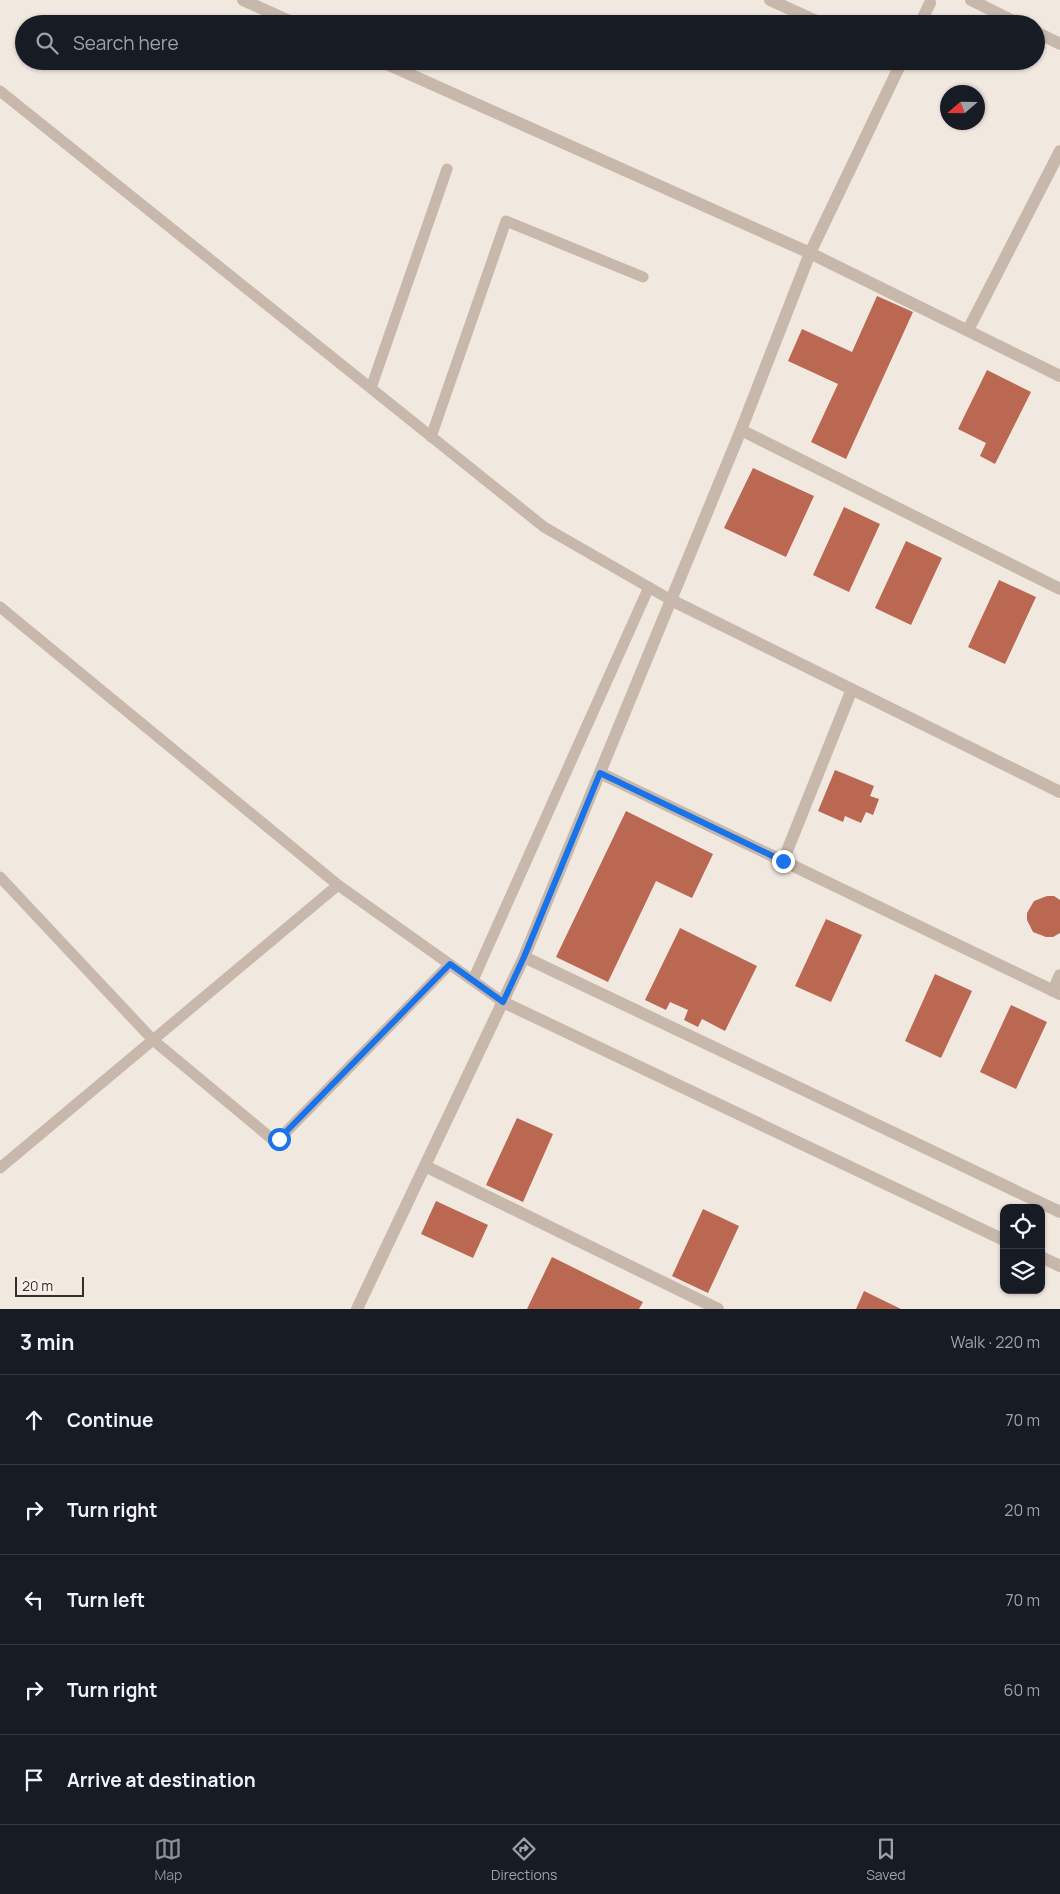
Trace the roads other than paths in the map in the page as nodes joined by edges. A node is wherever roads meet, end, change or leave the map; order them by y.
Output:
1 (243, 0) edge
2 (770, 0) edge
3 (971, 0) edge
4 (930, 3) dead end
5 (276, 15) edge
6 (803, 15) edge
7 (924, 15) edge
8 (1001, 15) edge
9 (1045, 36) edge
10 (1060, 44) edge
11 (400, 70) edge
12 (898, 70) edge
13 (0, 90) edge
14 (1060, 151) edge
15 (447, 169) dead end
16 (810, 253) junction
17 (643, 277) dead end
18 (968, 330) junction
19 (1060, 376) edge
20 (371, 388) junction
21 (741, 430) junction
22 (431, 437) junction
23 (649, 587) junction
24 (1060, 589) edge
25 (671, 600) junction
26 (0, 607) edge
27 (852, 689) junction
28 (600, 773) junction
29 (1060, 792) edge
30 (783, 861) junction
31 (0, 876) edge
32 (338, 885) junction
33 (524, 957) junction
34 (450, 964) junction
35 (1060, 975) edge
36 (472, 980) junction
37 (1056, 993) edge
38 (503, 1002) junction
39 (153, 1040) junction
40 (425, 1166) junction
41 (0, 1168) edge
42 (1060, 1212) edge
43 (1000, 1238) edge
44 (1045, 1259) edge
45 (1060, 1266) edge
46 (357, 1309) edge
47 (718, 1309) edge

1 - 5 street
2 - 6 street
3 - 8 street
4 - 7 street
9 - 10 street
11 - 16 street
12 - 16 street
13 - 20 lane
14 - 18 street
15 - 20 lane
16 - 18 street
16 - 21 street
17 - 22 lane
18 - 19 street
20 - 22 lane
21 - 24 street
21 - 25 street
22 - 23 lane
23 - 25 lane
23 - 36 lane
25 - 27 street
25 - 28 street
26 - 32 lane
27 - 29 street
27 - 30 street
28 - 30 street
28 - 33 street
30 - 37 street
31 - 39 lane
32 - 34 lane
32 - 39 lane
33 - 38 street
33 - 42 street
34 - 36 lane
34 - 39 lane
35 - 37 street
36 - 38 lane
38 - 40 street
38 - 43 street
39 - 41 lane
40 - 46 street
40 - 47 street
44 - 45 street

